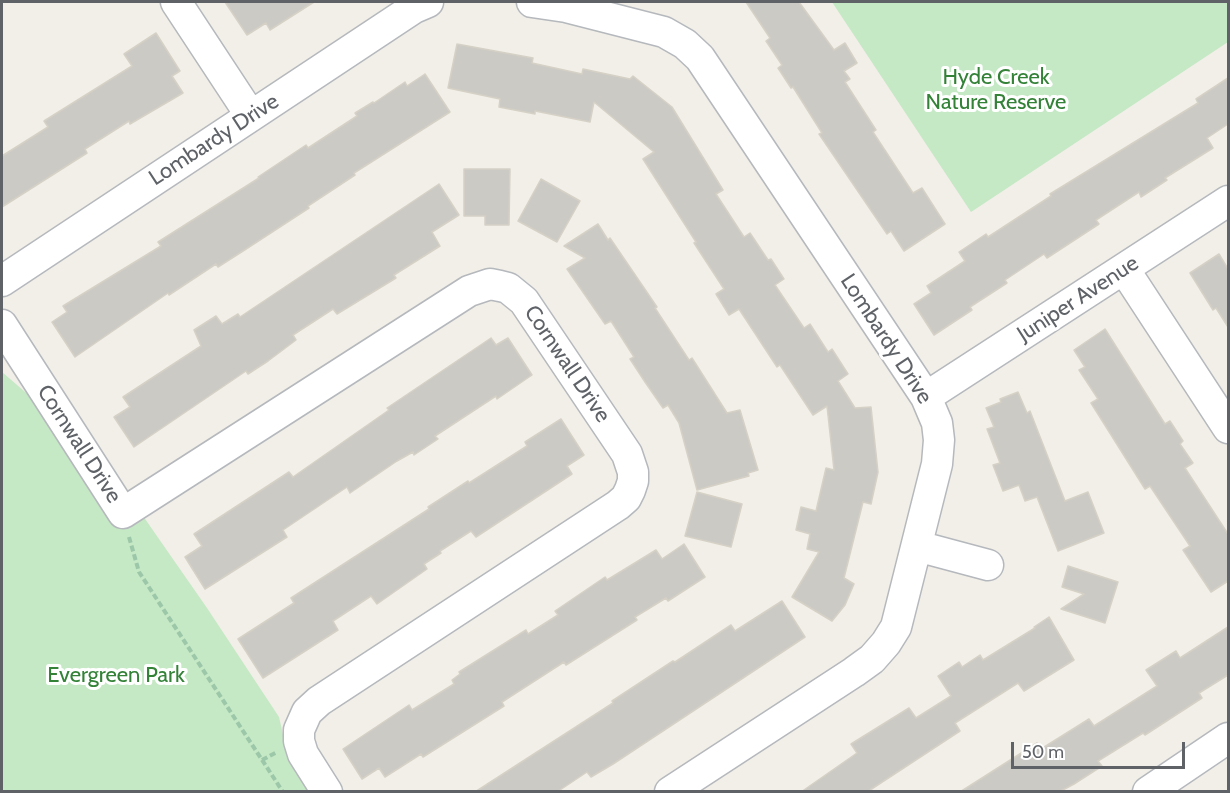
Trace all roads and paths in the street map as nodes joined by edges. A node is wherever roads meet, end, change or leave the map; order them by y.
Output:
1 (176, 2) edge
2 (428, 2) edge
3 (532, 2) edge
4 (567, 4) edge
5 (251, 116) junction
6 (1228, 201) edge
7 (1124, 269) junction
8 (2, 281) edge
9 (2, 325) edge
10 (926, 397) junction
11 (1228, 428) edge
12 (123, 513) junction
13 (917, 546) junction
14 (988, 566) dead end
15 (1228, 738) edge
16 (283, 792) edge
17 (327, 792) edge
18 (670, 792) edge
19 (1148, 792) edge

1 - 5 street
2 - 5 street, Lombardy Drive
3 - 4 street, Lombardy Drive
4 - 10 street, Lombardy Drive
5 - 8 street, Lombardy Drive
6 - 7 street, Juniper Avenue
7 - 10 street, Juniper Avenue
7 - 11 street
9 - 12 street, Cornwall Drive
10 - 13 street, Lombardy Drive
12 - 16 path
12 - 17 street, Cornwall Drive
13 - 14 street
13 - 18 street, Lombardy Drive
15 - 19 street

